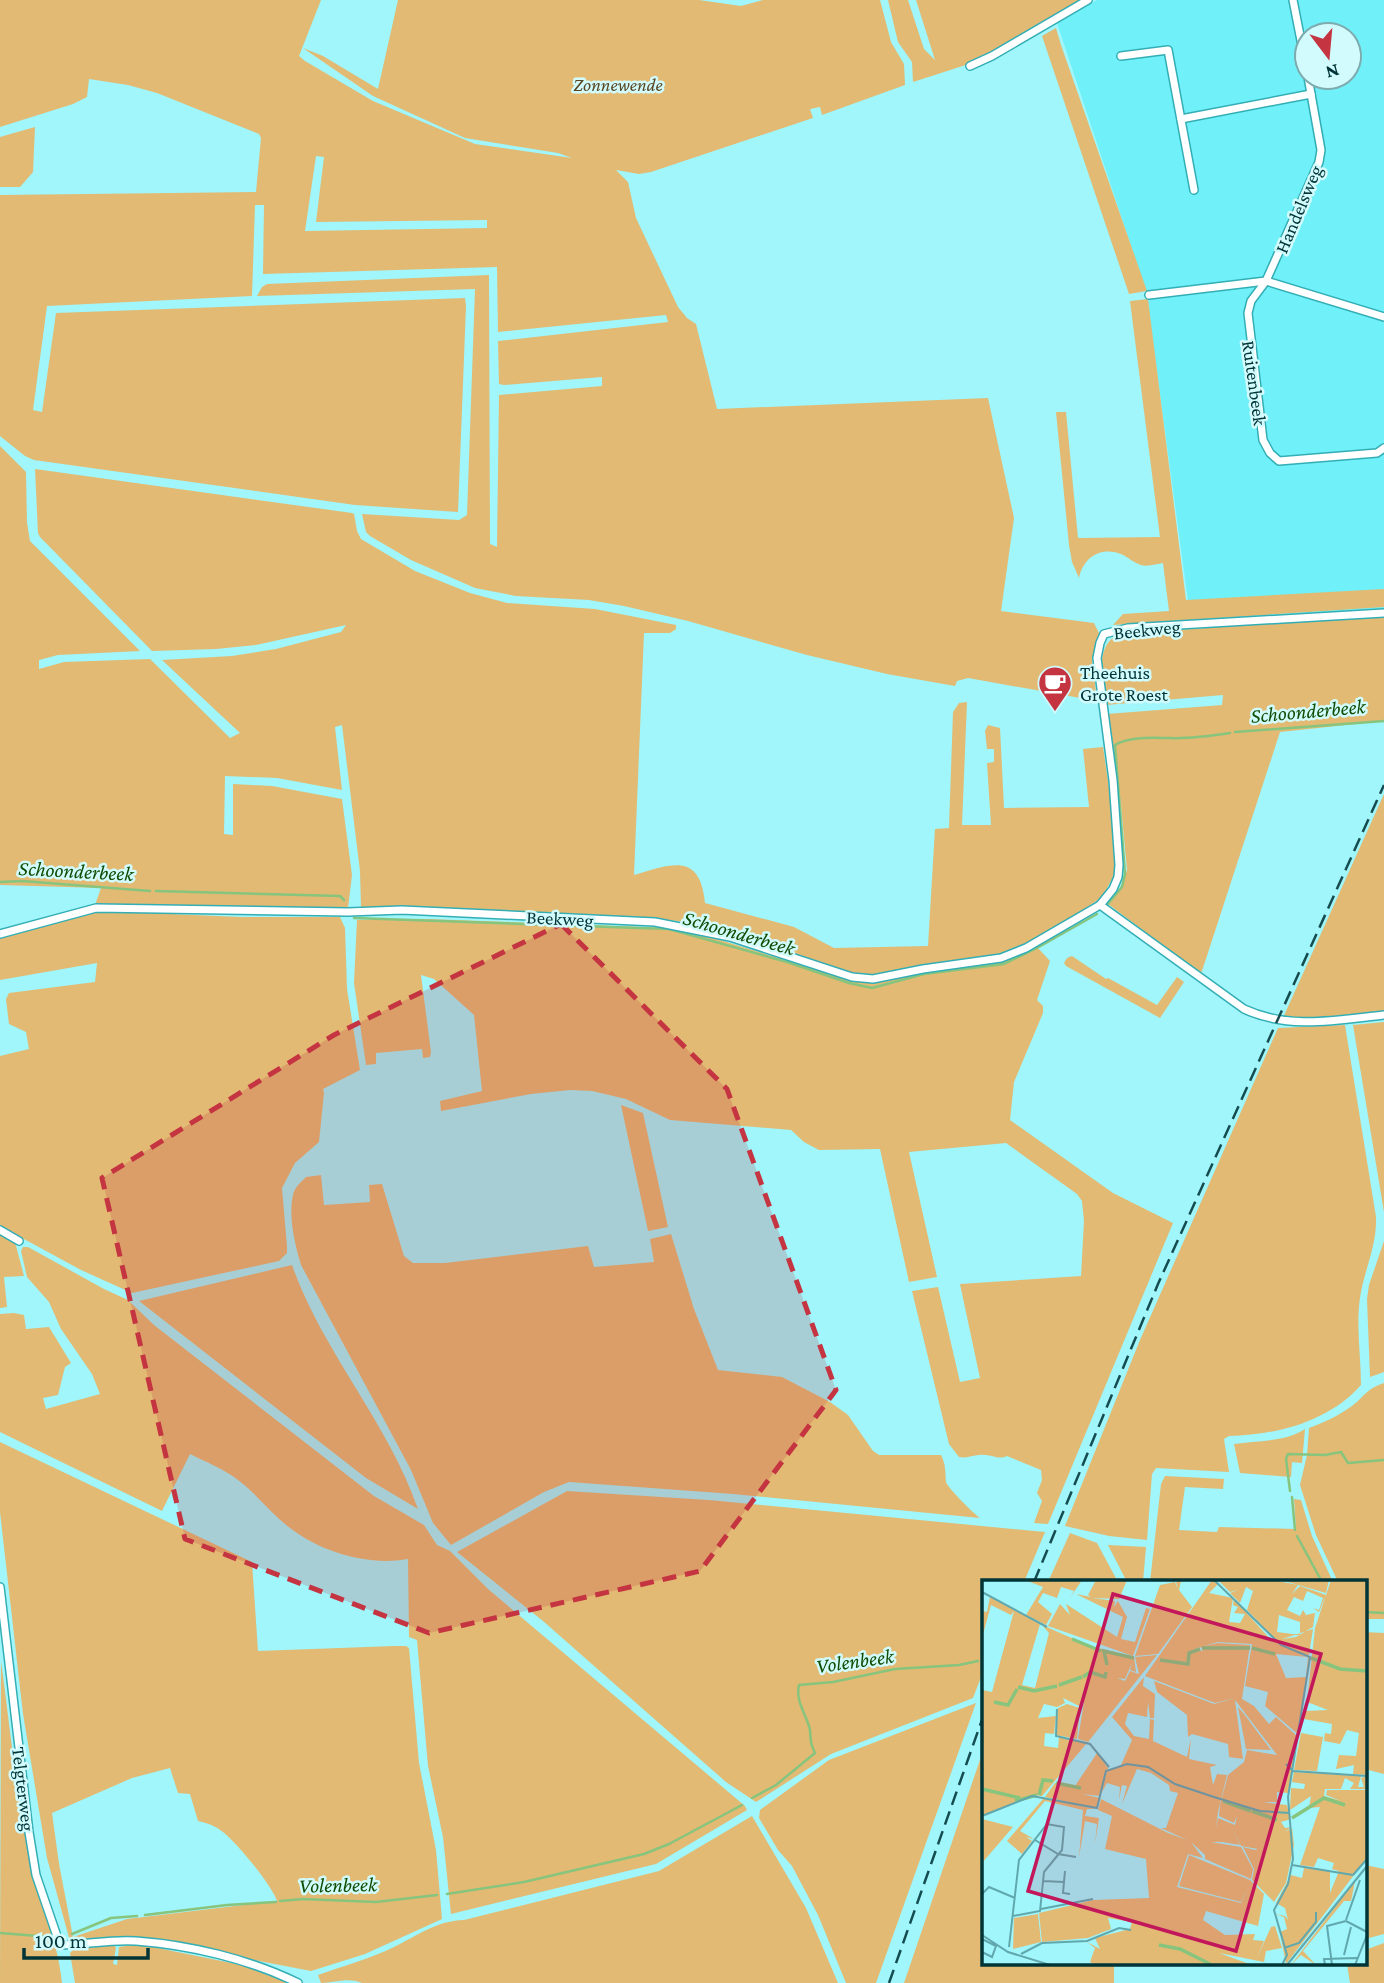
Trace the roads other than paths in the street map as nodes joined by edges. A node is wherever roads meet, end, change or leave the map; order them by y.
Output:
1 (1088, 0) edge
2 (1293, 0) edge
3 (1297, 21) edge
4 (1121, 56) dead end
5 (970, 66) dead end
6 (1310, 91) edge
7 (1311, 94) junction
8 (1181, 119) junction
9 (1194, 190) dead end
10 (1266, 281) junction
11 (1149, 295) dead end
12 (1384, 317) edge
13 (1384, 448) edge
14 (1384, 613) edge
15 (1100, 905) junction
16 (0, 934) edge
17 (1384, 1015) edge
18 (0, 1230) edge
19 (19, 1241) dead end
20 (0, 1587) edge
21 (298, 1983) edge

1 - 5 street
2 - 3 street
4 - 8 street
6 - 7 street, Handelsweg
7 - 8 street
7 - 10 street, Handelsweg
8 - 9 street
10 - 11 street
10 - 12 street
10 - 13 street, Ruitenbeek
14 - 15 street, Beekweg
15 - 16 street, Beekweg
15 - 17 street
18 - 19 street
20 - 21 street, Telgterweg

